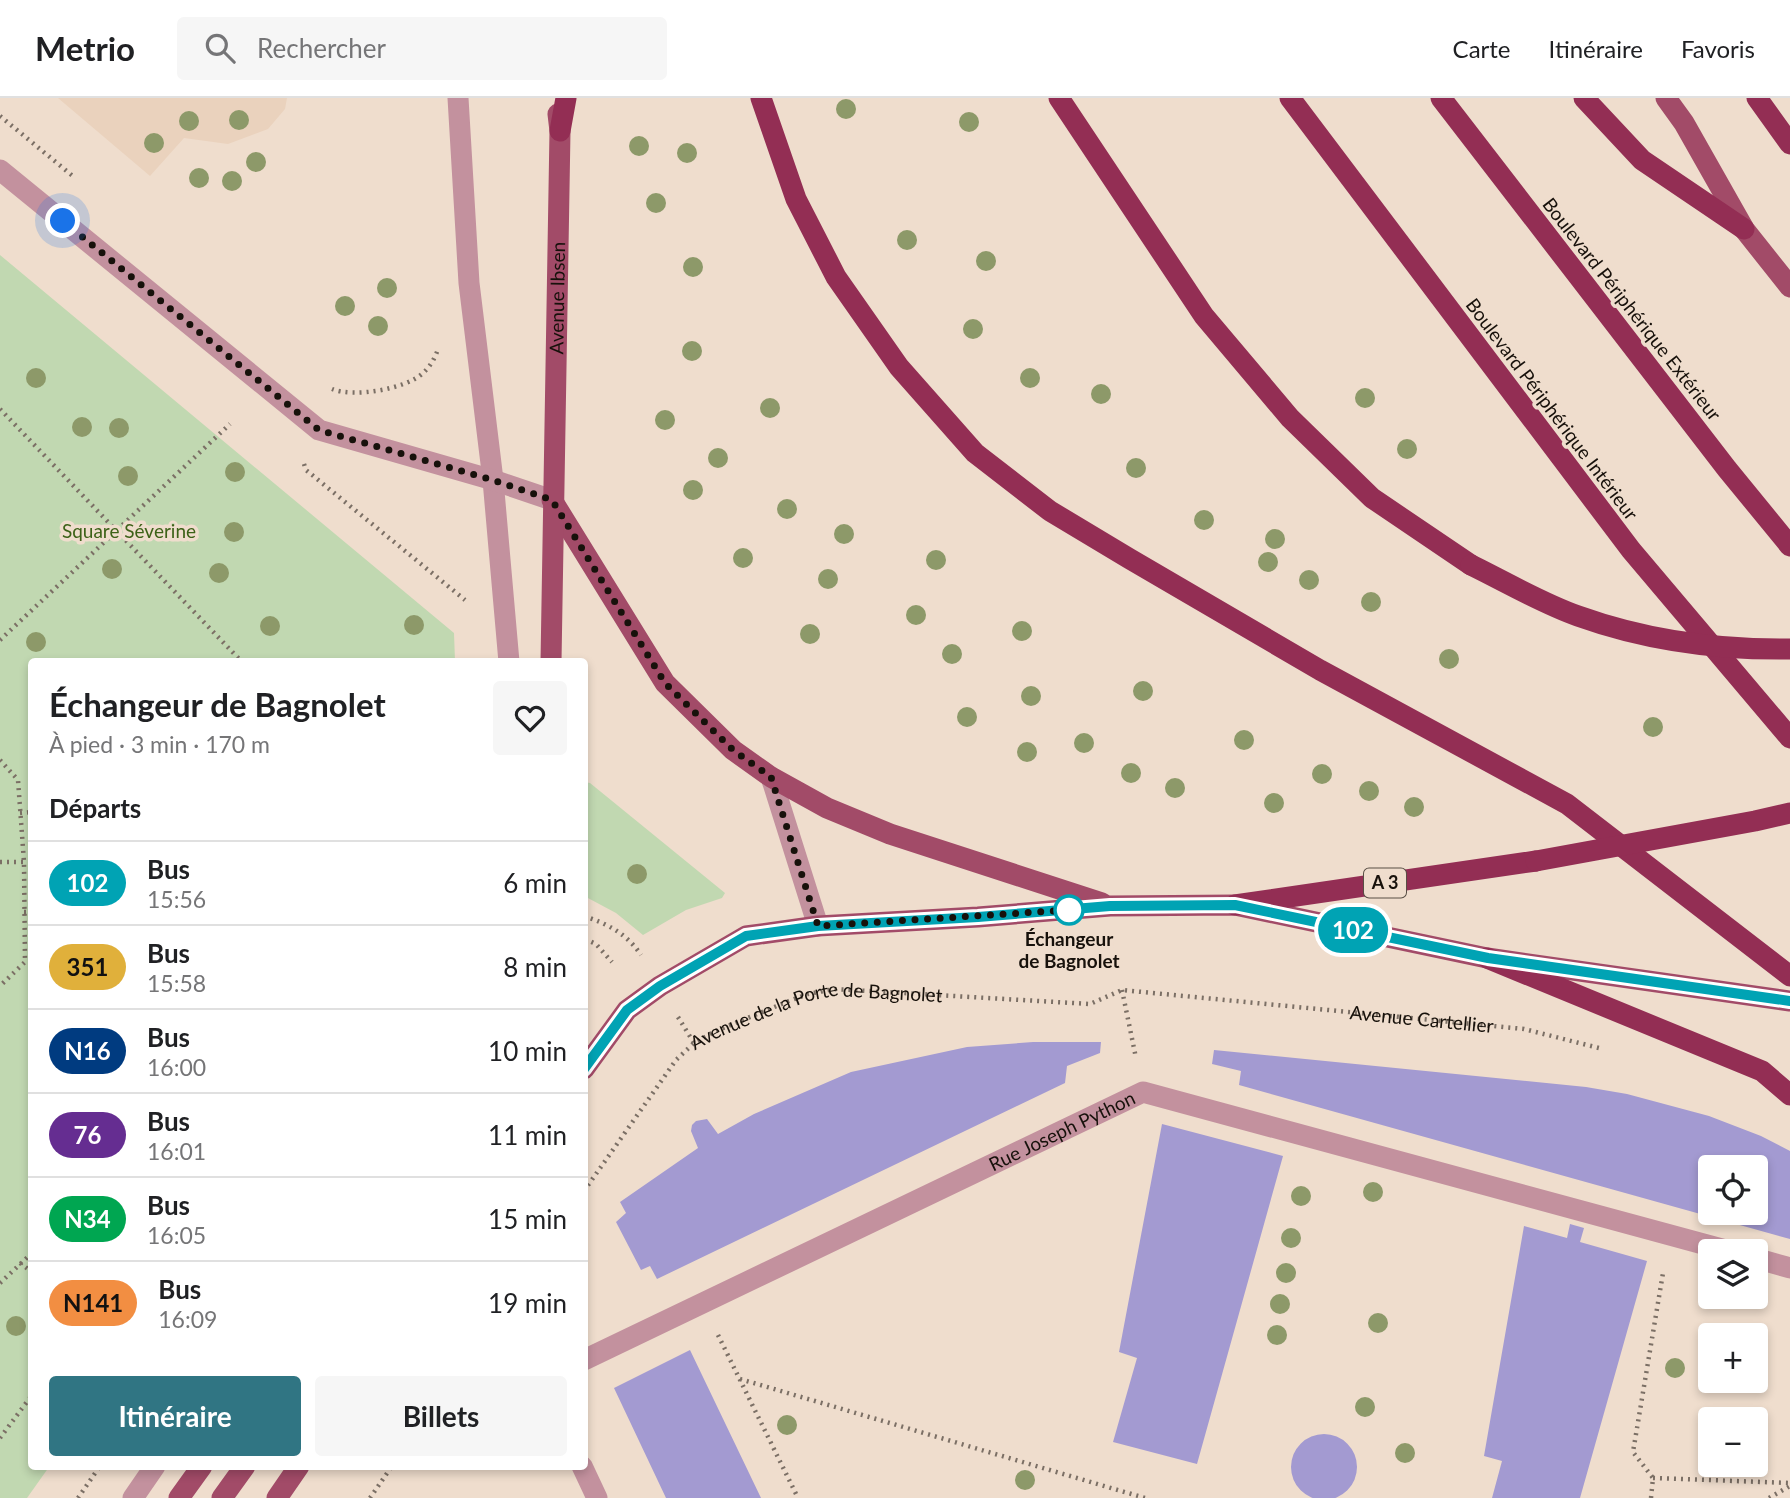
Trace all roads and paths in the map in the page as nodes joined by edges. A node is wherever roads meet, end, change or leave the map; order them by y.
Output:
1 (458, 98) edge
2 (557, 98) edge
3 (566, 98) edge
4 (761, 98) edge
5 (1059, 98) edge
6 (1290, 98) edge
7 (1441, 98) edge
8 (1584, 98) edge
9 (1666, 98) edge
10 (1757, 98) edge
11 (560, 131) junction
12 (1790, 144) edge
13 (0, 170) edge
14 (1744, 229) junction
15 (1790, 287) edge
16 (439, 347) dead end
17 (341, 393) dead end
18 (0, 408) edge
19 (230, 424) dead end
20 (303, 460) dead end
21 (493, 480) junction
22 (552, 500) junction
23 (116, 531) junction
24 (1790, 546) edge
25 (471, 607) dead end
26 (0, 640) edge
27 (1790, 649) edge
28 (238, 658) edge
29 (509, 658) edge
30 (551, 658) edge
31 (1790, 738) edge
32 (0, 760) edge
33 (771, 777) junction
34 (28, 812) edge
35 (20, 813) junction
36 (1790, 813) edge
37 (0, 862) edge
38 (24, 862) junction
39 (1235, 905) junction
40 (1110, 906) junction
41 (24, 912) junction
42 (28, 912) edge
43 (588, 918) edge
44 (818, 926) junction
45 (588, 940) edge
46 (637, 949) dead end
47 (1488, 958) junction
48 (612, 962) dead end
49 (1790, 976) edge
50 (0, 986) edge
51 (1122, 990) junction
52 (1790, 1001) edge
53 (1605, 1050) dead end
54 (588, 1064) edge
55 (1143, 1092) junction
56 (1790, 1095) edge
57 (588, 1185) edge
58 (1670, 1235) junction
59 (1698, 1243) edge
60 (28, 1256) edge
61 (1768, 1262) edge
62 (20, 1263) junction
63 (1790, 1268) edge
64 (28, 1269) edge
65 (0, 1283) edge
66 (703, 1303) junction
67 (588, 1358) edge
68 (740, 1379) junction
69 (28, 1400) edge
70 (0, 1438) edge
71 (97, 1470) edge
72 (152, 1470) edge
73 (199, 1470) edge
74 (242, 1470) edge
75 (296, 1470) edge
76 (389, 1470) edge
77 (585, 1470) edge
78 (1653, 1478) junction
79 (1790, 1484) edge
80 (372, 1497) edge
81 (78, 1498) edge
82 (133, 1498) edge
83 (180, 1498) edge
84 (222, 1498) edge
85 (277, 1498) edge
86 (597, 1498) edge
87 (798, 1498) edge
88 (1145, 1498) edge
89 (1651, 1498) edge
90 (1769, 1498) edge

1 - 21 street
2 - 11 main road, Avenue Ibsen
3 - 11 highway
4 - 49 highway
5 - 27 highway, bridge
6 - 31 highway, Boulevard Périphérique Intérieur
7 - 24 highway, Boulevard Périphérique Extérieur
8 - 14 highway
9 - 14 main road
10 - 12 highway
11 - 22 main road, Avenue Ibsen
13 - 21 street
14 - 15 main road
16 - 17 path
18 - 23 path
19 - 23 path
20 - 25 path
21 - 22 street
21 - 29 street
22 - 30 main road
22 - 33 main road
23 - 26 path
23 - 28 path
32 - 35 path
33 - 40 main road
33 - 44 street
34 - 35 path
35 - 38 path
36 - 39 highway, A 3, bridge
37 - 38 path
38 - 41 path
39 - 40 main road
39 - 47 main road
40 - 44 main road
41 - 42 path
41 - 50 path
43 - 46 path
44 - 54 main road
45 - 48 path
47 - 52 main road
47 - 56 highway
51 - 53 path, Avenue Cartellier
51 - 55 path
51 - 57 path, Avenue de la Porte de Bagnolet
55 - 58 street, Rue Joseph Python
55 - 66 street, Rue Joseph Python
58 - 59 street, Rue Joseph Python
58 - 78 path
60 - 62 path
61 - 63 street
62 - 64 path
62 - 65 path
66 - 67 street, Rue Joseph Python
66 - 68 path
68 - 87 path
68 - 88 path
69 - 70 path
71 - 81 path
72 - 82 street
73 - 83 main road
74 - 84 main road
75 - 85 main road
76 - 80 path
77 - 86 street
78 - 79 path
78 - 89 path
79 - 90 path

